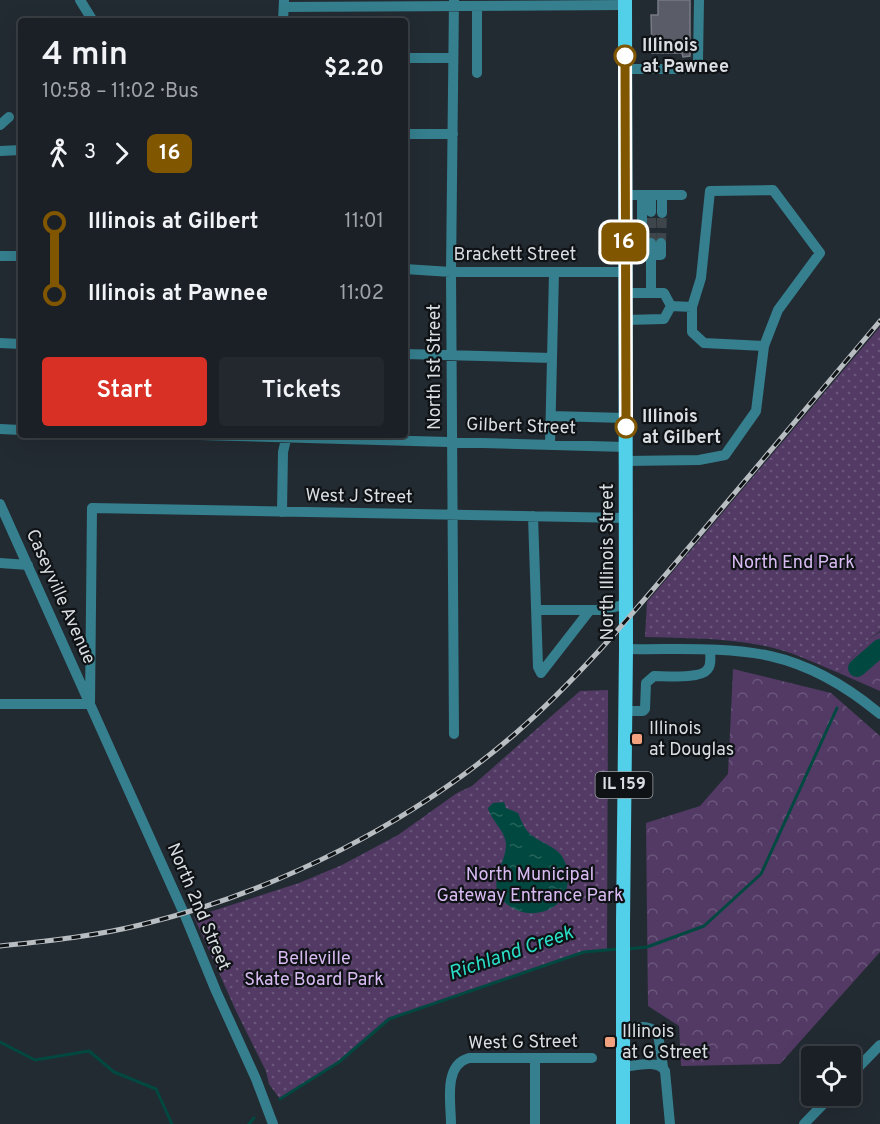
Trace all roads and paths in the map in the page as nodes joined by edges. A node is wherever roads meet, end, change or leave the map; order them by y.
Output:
1 (80, 0) edge
2 (699, 0) edge
3 (625, 2) edge
4 (284, 3) edge
5 (454, 3) edge
6 (477, 6) junction
7 (91, 18) edge
8 (283, 18) edge
9 (408, 58) edge
10 (453, 58) junction
11 (625, 69) junction
12 (477, 73) dead end
13 (9, 117) dead end
14 (0, 125) edge
15 (408, 134) edge
16 (453, 134) junction
17 (18, 150) edge
18 (0, 151) edge
19 (625, 195) junction
20 (651, 195) junction
21 (682, 195) dead end
22 (656, 213) tunnel mouth
23 (656, 243) tunnel mouth
24 (624, 255) junction
25 (646, 255) junction
26 (0, 256) edge
27 (18, 256) edge
28 (408, 269) edge
29 (451, 272) junction
30 (554, 272) junction
31 (625, 272) junction
32 (651, 293) junction
33 (625, 294) junction
34 (671, 306) junction
35 (692, 307) junction
36 (625, 320) junction
37 (0, 343) edge
38 (18, 344) edge
39 (764, 346) junction
40 (408, 354) edge
41 (451, 356) junction
42 (552, 358) junction
43 (550, 416) junction
44 (626, 418) junction
45 (0, 429) edge
46 (18, 430) edge
47 (286, 438) edge
48 (342, 438) edge
49 (452, 442) junction
50 (550, 444) junction
51 (626, 454) junction
52 (0, 504) edge
53 (282, 512) junction
54 (451, 515) junction
55 (533, 516) junction
56 (626, 518) junction
57 (0, 563) edge
58 (28, 564) junction
59 (626, 604) junction
60 (538, 610) junction
61 (590, 610) junction
62 (626, 649) junction
63 (710, 650) junction
64 (0, 704) edge
65 (90, 704) junction
66 (625, 711) junction
67 (880, 714) edge
68 (454, 734) dead end
69 (623, 1027) junction
70 (880, 1045) edge
71 (592, 1058) dead end
72 (535, 1059) junction
73 (861, 1065) edge
74 (623, 1067) junction
75 (663, 1067) junction
76 (821, 1106) edge
77 (273, 1124) edge
78 (451, 1124) edge
79 (535, 1124) edge
80 (623, 1124) edge
81 (669, 1124) edge
82 (804, 1124) edge

1 - 7 street
2 - 11 street
3 - 6 street
3 - 11 main road, North Illinois Street / IL 159
4 - 5 street
4 - 8 street
5 - 6 street
5 - 10 street, North 1st Street
6 - 12 street
9 - 10 street
10 - 16 street, North 1st Street
11 - 19 main road, North Illinois Street / IL 159
13 - 14 street
15 - 16 street
16 - 29 street, North 1st Street
17 - 18 street
19 - 20 street
19 - 24 main road, North Illinois Street / IL 159
20 - 21 street
20 - 22 street
20 - 25 street
23 - 25 street
24 - 25 street
24 - 31 main road, North Illinois Street / IL 159
25 - 32 street
26 - 27 street
28 - 29 street, Brackett Street
29 - 30 street, Brackett Street
29 - 41 street, North 1st Street
30 - 31 street, Brackett Street
30 - 42 street
31 - 33 main road, North Illinois Street / IL 159
32 - 33 street
32 - 34 street
33 - 36 main road, North Illinois Street / IL 159
34 - 35 street
34 - 36 street
35 - 39 street
35 - 39 street
36 - 44 main road, North Illinois Street / IL 159
37 - 38 street
39 - 51 street, Gilbert Street
40 - 41 street
41 - 42 street
41 - 49 street, North 1st Street
42 - 43 street
43 - 44 street
43 - 50 street
44 - 51 main road, North Illinois Street / IL 159
45 - 46 street
47 - 53 street
48 - 49 street, Gilbert Street
49 - 50 street, Gilbert Street
49 - 54 street, North 1st Street
50 - 51 street, Gilbert Street
51 - 56 main road, North Illinois Street / IL 159
52 - 58 street, Caseyville Avenue
53 - 54 street, West J Street
53 - 65 street, West J Street
54 - 55 street, West J Street
54 - 68 street, North 1st Street
55 - 56 street, West J Street
55 - 60 street
56 - 59 main road, North Illinois Street / IL 159
57 - 58 street
58 - 65 street, Caseyville Avenue
59 - 61 street
59 - 62 main road, North Illinois Street / IL 159
60 - 61 street
60 - 61 street
62 - 63 street
62 - 66 main road, North Illinois Street / IL 159
63 - 66 street
63 - 67 street
64 - 65 street
65 - 77 street, North 2nd Street
66 - 69 main road, North Illinois Street / IL 159
69 - 74 main road, North Illinois Street / IL 159
69 - 75 street
70 - 73 street
71 - 72 street, West G Street
72 - 78 street, West G Street
72 - 79 street
74 - 75 street
74 - 80 main road, North Illinois Street / IL 159
75 - 81 street
76 - 82 street

